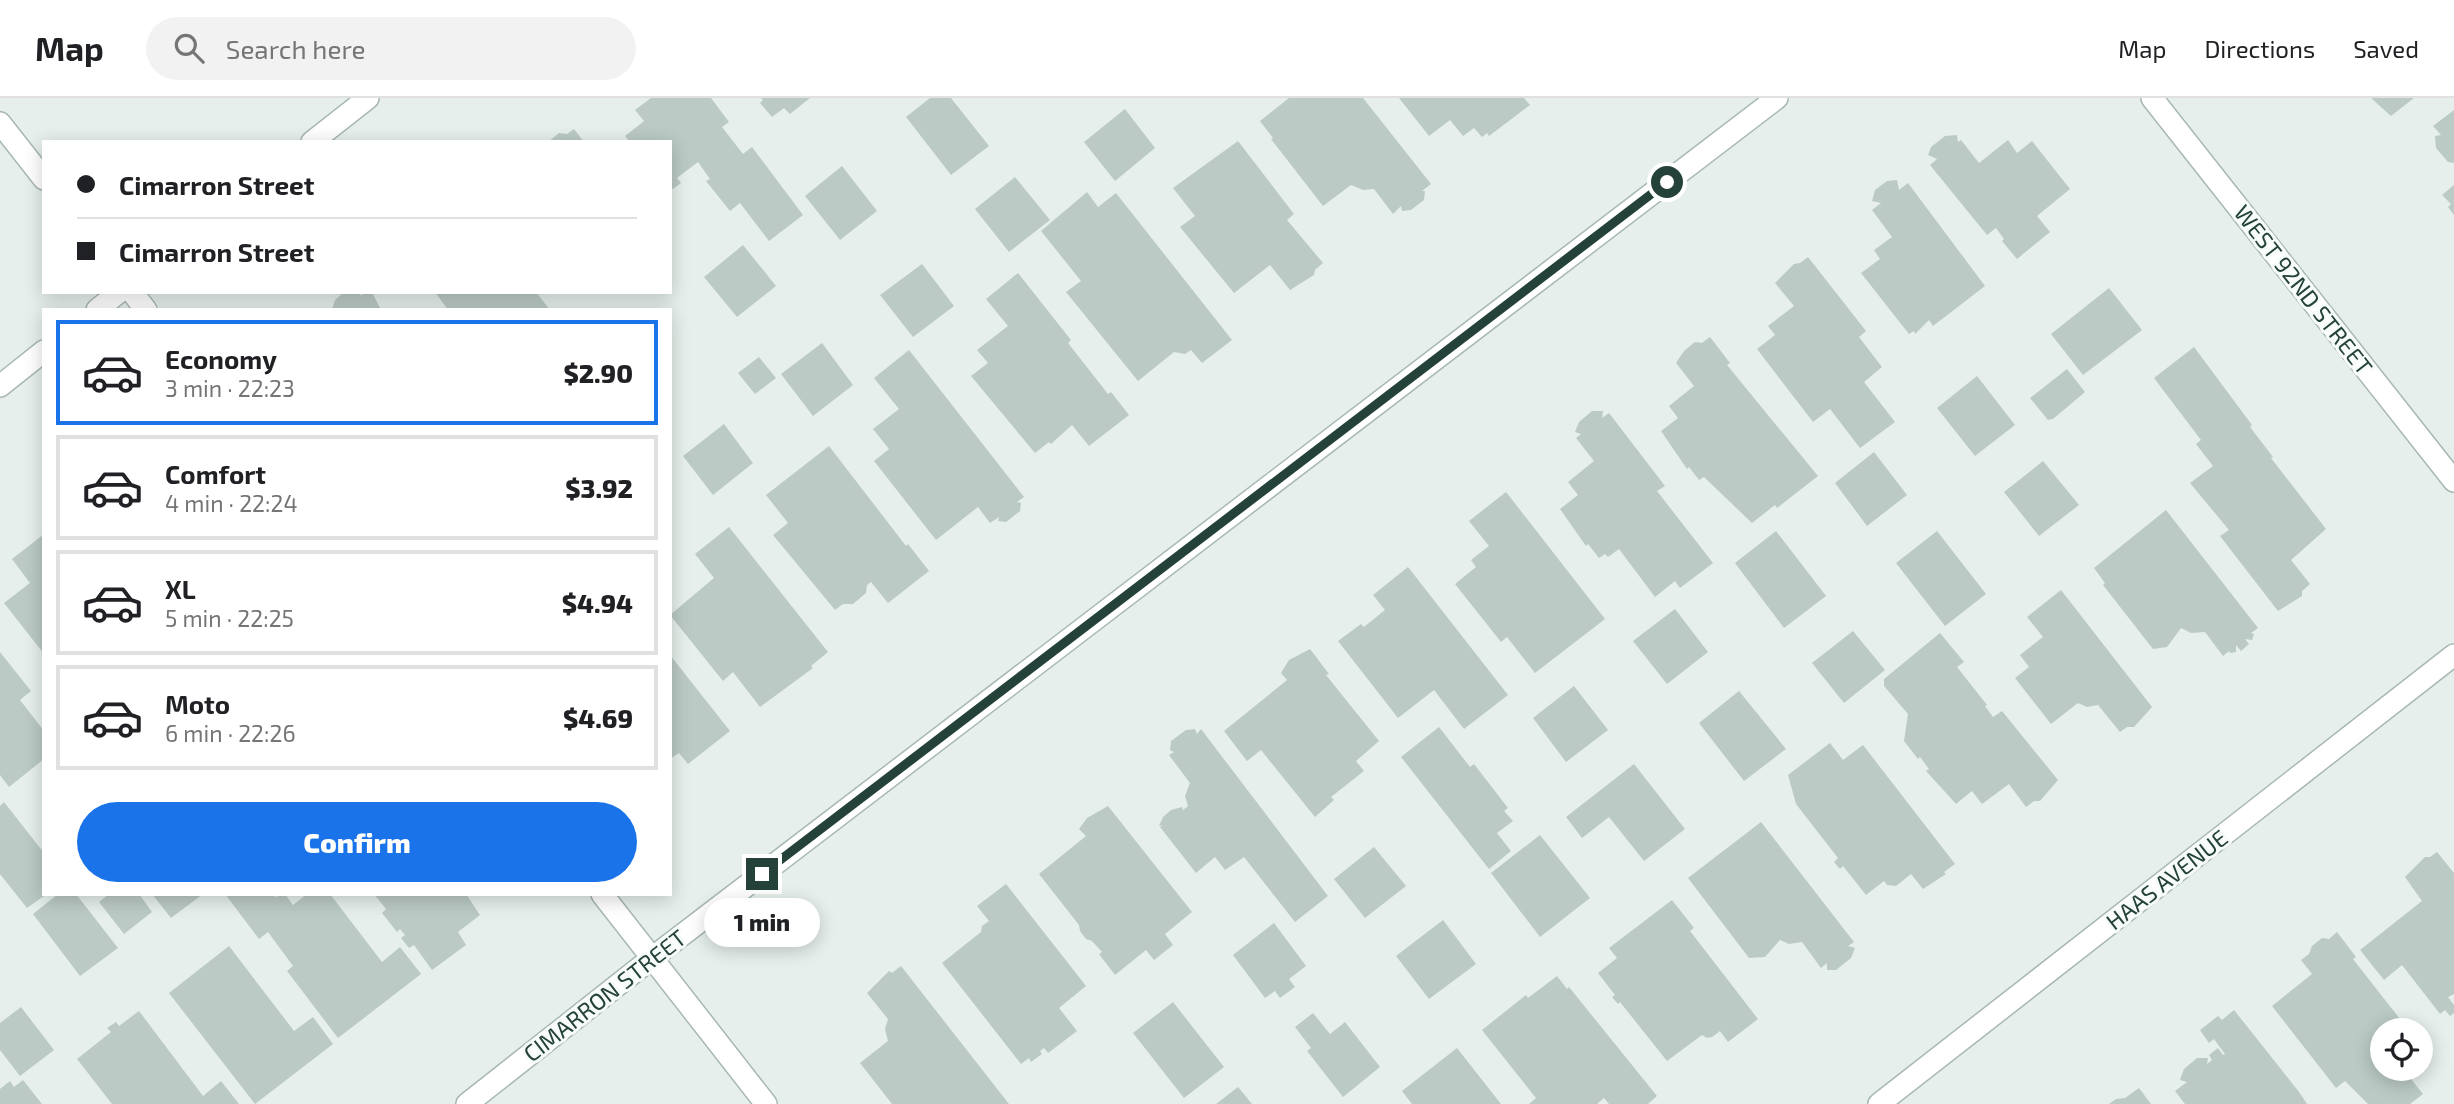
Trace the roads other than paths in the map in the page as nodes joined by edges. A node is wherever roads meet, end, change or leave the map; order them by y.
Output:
1 (368, 98) edge
2 (1777, 98) edge
3 (2152, 98) edge
4 (0, 123) edge
5 (315, 140) edge
6 (42, 176) edge
7 (117, 294) edge
8 (134, 294) edge
9 (99, 308) edge
10 (144, 308) edge
11 (42, 353) edge
12 (0, 386) edge
13 (2454, 481) edge
14 (2454, 655) edge
15 (605, 896) edge
16 (652, 958) junction
17 (467, 1104) edge
18 (766, 1104) edge
19 (1879, 1104) edge

1 - 5 street
2 - 16 street, CIMARRON STREET
3 - 13 street, WEST 92ND STREET
4 - 6 street
7 - 9 street
8 - 10 street
11 - 12 street
14 - 19 street, HAAS AVENUE
15 - 16 street
16 - 17 street, CIMARRON STREET
16 - 18 street

